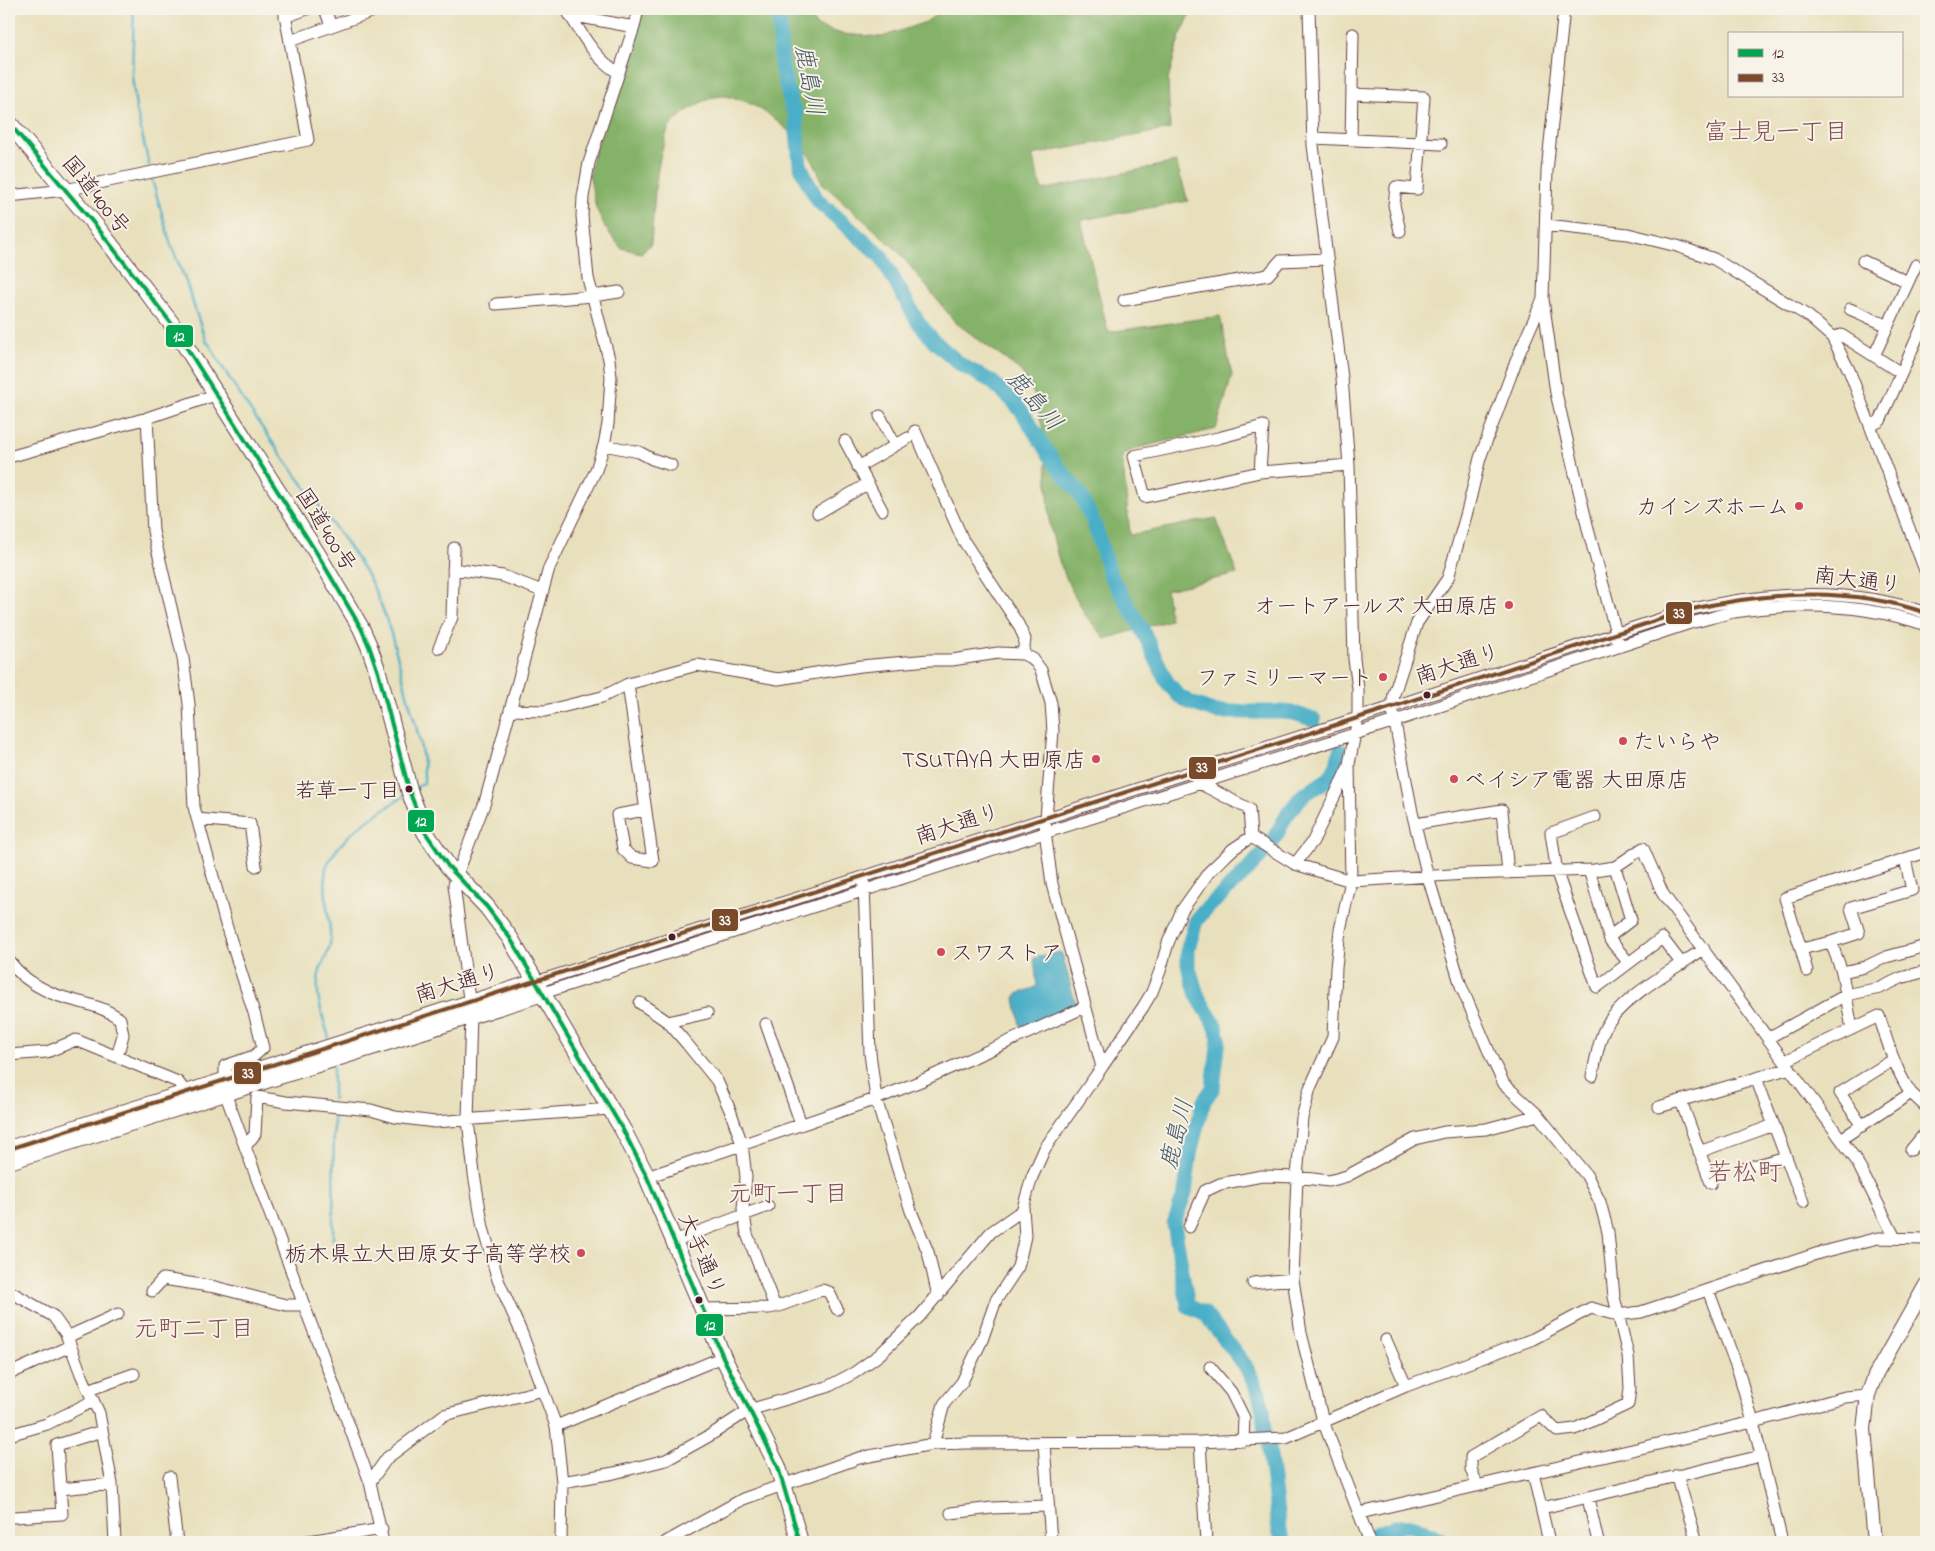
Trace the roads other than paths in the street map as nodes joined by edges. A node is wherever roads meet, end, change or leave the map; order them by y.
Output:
1 (307, 9) edge
2 (325, 9) edge
3 (378, 9) edge
4 (638, 9) edge
5 (1309, 9) edge
6 (1564, 9) edge
7 (568, 12) edge
8 (285, 13) edge
9 (332, 26) junction
10 (634, 27) junction
11 (1353, 34) dead end
12 (290, 42) junction
13 (619, 73) junction
14 (1352, 94) junction
15 (9, 123) edge
16 (1313, 138) junction
17 (1351, 140) junction
18 (1421, 143) junction
19 (1441, 144) dead end
20 (65, 190) junction
21 (9, 196) edge
22 (1546, 225) junction
23 (1400, 232) dead end
24 (1326, 259) junction
25 (1863, 261) dead end
26 (1916, 265) dead end
27 (1908, 282) junction
28 (619, 292) dead end
29 (593, 296) junction
30 (1543, 299) junction
31 (1124, 300) dead end
32 (496, 304) dead end
33 (1850, 309) dead end
34 (1926, 318) edge
35 (1888, 326) junction
36 (1832, 337) junction
37 (1874, 356) junction
38 (1901, 373) junction
39 (215, 395) junction
40 (880, 416) dead end
41 (146, 418) junction
42 (1870, 426) junction
43 (845, 441) dead end
44 (604, 445) junction
45 (895, 445) junction
46 (9, 457) edge
47 (671, 465) dead end
48 (1349, 465) junction
49 (858, 467) junction
50 (1260, 472) junction
51 (867, 484) junction
52 (882, 510) dead end
53 (818, 513) dead end
54 (454, 548) dead end
55 (453, 569) junction
56 (1926, 573) edge
57 (542, 591) junction
58 (1926, 613) edge
59 (1926, 625) edge
60 (1617, 634) junction
61 (1619, 646) junction
62 (439, 648) dead end
63 (1023, 654) junction
64 (628, 684) junction
65 (1392, 707) junction
66 (510, 710) junction
67 (1358, 718) junction
68 (1395, 721) junction
69 (1356, 733) junction
70 (1349, 764) junction
71 (1198, 783) junction
72 (645, 810) junction
73 (1046, 817) junction
74 (1595, 817) dead end
75 (197, 819) junction
76 (1415, 824) junction
77 (1045, 831) junction
78 (1251, 837) junction
79 (1926, 852) edge
80 (1904, 859) junction
81 (1295, 864) junction
82 (256, 866) dead end
83 (1615, 867) junction
84 (1589, 870) junction
85 (1557, 872) junction
86 (1508, 873) junction
87 (457, 875) junction
88 (863, 877) junction
89 (1428, 877) junction
90 (1351, 881) junction
91 (864, 889) junction
92 (1609, 937) junction
93 (1831, 942) junction
94 (1926, 946) edge
95 (1704, 949) junction
96 (1801, 949) junction
97 (9, 961) edge
98 (1629, 963) junction
99 (1682, 964) junction
100 (1807, 971) dead end
101 (1926, 971) edge
102 (1842, 972) junction
103 (539, 987) junction
104 (1846, 995) junction
105 (640, 1003) dead end
106 (1085, 1007) junction
107 (470, 1008) junction
108 (707, 1014) dead end
109 (668, 1022) junction
110 (766, 1024) dead end
111 (1852, 1029) junction
112 (1768, 1038) junction
113 (9, 1054) edge
114 (118, 1057) junction
115 (1893, 1060) junction
116 (1787, 1065) junction
117 (1102, 1067) junction
118 (1592, 1076) dead end
119 (1756, 1078) junction
120 (225, 1086) junction
121 (1911, 1093) junction
122 (187, 1094) junction
123 (876, 1099) junction
124 (1681, 1101) junction
125 (1659, 1107) dead end
126 (1926, 1107) edge
127 (610, 1109) junction
128 (1538, 1115) junction
129 (468, 1120) junction
130 (801, 1124) junction
131 (1774, 1125) junction
132 (1862, 1126) junction
133 (1926, 1132) edge
134 (1841, 1140) junction
135 (742, 1144) junction
136 (245, 1147) junction
137 (9, 1149) edge
138 (1911, 1150) dead end
139 (1699, 1152) junction
140 (1786, 1157) junction
141 (9, 1161) edge
142 (1746, 1168) dead end
143 (646, 1177) junction
144 (1297, 1177) junction
145 (1710, 1183) dead end
146 (1803, 1202) dead end
147 (768, 1206) dead end
148 (1023, 1210) junction
149 (744, 1216) junction
150 (1189, 1227) dead end
151 (1895, 1238) junction
152 (1926, 1238) edge
153 (674, 1241) junction
154 (1293, 1279) junction
155 (1254, 1283) dead end
156 (1926, 1286) edge
157 (1708, 1290) junction
158 (9, 1291) edge
159 (152, 1291) dead end
160 (938, 1296) junction
161 (304, 1305) junction
162 (774, 1307) junction
163 (702, 1309) junction
164 (837, 1309) dead end
165 (118, 1314) dead end
166 (1617, 1316) junction
167 (1386, 1340) dead end
168 (68, 1342) junction
169 (722, 1357) junction
170 (1210, 1367) dead end
171 (9, 1374) edge
172 (134, 1374) dead end
173 (1406, 1386) junction
174 (542, 1390) junction
175 (90, 1395) junction
176 (1868, 1395) junction
177 (749, 1410) junction
178 (1323, 1421) junction
179 (1753, 1422) junction
180 (556, 1426) junction
181 (102, 1431) junction
182 (9, 1435) edge
183 (1243, 1441) junction
184 (1200, 1442) junction
185 (1044, 1443) junction
186 (932, 1444) junction
187 (1761, 1456) junction
188 (1534, 1473) junction
189 (1677, 1475) junction
190 (169, 1478) dead end
191 (370, 1482) junction
192 (562, 1482) junction
193 (112, 1484) junction
194 (784, 1485) junction
195 (1477, 1485) junction
196 (60, 1489) junction
197 (1588, 1498) junction
198 (1048, 1506) junction
199 (1542, 1508) junction
200 (951, 1513) dead end
201 (1360, 1513) junction
202 (14, 1517) dead end
203 (382, 1529) junction
204 (114, 1542) edge
205 (177, 1542) edge
206 (303, 1542) edge
207 (384, 1542) edge
208 (561, 1542) edge
209 (666, 1542) edge
210 (800, 1542) edge
211 (1051, 1542) edge
212 (1206, 1542) edge
213 (1370, 1542) edge
214 (1550, 1542) edge
215 (1598, 1542) edge
216 (1697, 1542) edge
217 (1782, 1542) edge
218 (1874, 1542) edge

1 - 8 street
2 - 9 street
3 - 9 street
4 - 10 street
5 - 16 street
6 - 22 street
7 - 10 street
7 - 13 street
8 - 12 street
9 - 12 street
10 - 13 street
11 - 14 street
12 - 20 street
13 - 29 street
14 - 17 street
14 - 18 street
15 - 20 highway, 国道400号
16 - 17 street
16 - 24 street
17 - 18 street
18 - 19 street
18 - 23 street
20 - 21 street
20 - 39 highway, 国道400号
22 - 30 street
22 - 36 street
24 - 31 street
24 - 48 street
25 - 27 street
26 - 27 street
27 - 35 street
28 - 29 street
29 - 32 street
29 - 44 street
30 - 60 street
30 - 65 street
33 - 35 street
34 - 38 street
35 - 37 street
36 - 37 street
36 - 42 street
37 - 38 street
38 - 42 street
39 - 41 street
39 - 87 highway, 国道400号
40 - 45 street
41 - 46 street
41 - 75 street
42 - 56 street
43 - 49 street
44 - 47 street
44 - 57 street
45 - 49 street
45 - 63 street
48 - 50 street
48 - 67 street
49 - 51 street
50 - 50 street
51 - 52 street
51 - 53 street
54 - 55 street
55 - 57 street
55 - 62 street
57 - 66 street
58 - 60 street, 南大通り
59 - 61 street, 南大通り
60 - 61 street
60 - 65 street, 南大通り
61 - 68 street, 南大通り
63 - 64 street
63 - 73 street
64 - 66 street
64 - 72 street
65 - 67 street, 南大通り
65 - 68 street
66 - 87 street
67 - 69 street
67 - 73 street, 南大通り
68 - 69 street, 南大通り
68 - 76 street
69 - 70 street
69 - 71 street, 南大通り
70 - 81 street
70 - 90 street
71 - 77 street, 南大通り
71 - 78 street
72 - 72 street
73 - 77 street
73 - 88 street, 南大通り
74 - 85 street
75 - 82 street
75 - 120 street
76 - 86 street
76 - 89 street
77 - 91 street, 南大通り
77 - 106 street
78 - 81 street
78 - 117 street
79 - 80 street
80 - 93 street
80 - 96 street
81 - 90 street
83 - 84 street
83 - 92 street
83 - 95 street
84 - 85 street
84 - 92 street
85 - 86 street
85 - 98 street
86 - 89 street
87 - 103 highway, 国道400号
87 - 107 street
88 - 91 street
88 - 103 street, 南大通り
89 - 90 street
89 - 128 street
90 - 144 street
91 - 103 street, 南大通り
91 - 123 street
92 - 98 street
93 - 96 street
93 - 102 street
94 - 102 street
95 - 99 street
95 - 112 street
96 - 100 street
97 - 114 street
98 - 99 street
99 - 118 street
101 - 104 street
102 - 104 street
103 - 107 highway, 南大通り
103 - 127 highway, 大手通り
104 - 111 street
104 - 112 street
105 - 109 street
106 - 117 street
106 - 123 street
107 - 120 highway, 南大通り
107 - 129 street
108 - 109 street
109 - 135 street
110 - 130 street
111 - 115 street
111 - 116 street
112 - 116 street
113 - 114 street
114 - 122 street
115 - 121 street
115 - 132 street
116 - 119 street
116 - 134 street
117 - 148 street
119 - 124 street
119 - 131 street
120 - 122 highway, 南大通り
120 - 136 street
120 - 141 highway, 南大通り
121 - 126 street
121 - 132 street
122 - 137 highway, 南大通り
123 - 130 street
123 - 160 street
124 - 125 street
124 - 139 street
127 - 129 street
127 - 143 highway, 大手通り
128 - 144 street
128 - 166 street
129 - 136 street
129 - 174 street
130 - 135 street
131 - 139 street
131 - 140 street
132 - 134 street
133 - 138 street
134 - 151 street
135 - 143 street
135 - 149 street
136 - 161 street
139 - 145 street
140 - 142 street
140 - 146 street
143 - 153 highway, 大手通り
144 - 150 street
144 - 154 street
147 - 149 street
148 - 160 street
148 - 186 street
149 - 153 street
149 - 162 street
151 - 152 street
151 - 157 street
153 - 163 highway, 大手通り
154 - 155 street
154 - 178 street
156 - 176 main road
157 - 166 street
157 - 179 street
158 - 168 street
159 - 161 street
160 - 177 street
161 - 191 street
162 - 163 street
162 - 164 street
163 - 169 highway, 大手通り
165 - 168 street
166 - 173 street
166 - 195 street
167 - 173 street
168 - 171 street
168 - 175 street
169 - 177 highway, 大手通り
169 - 180 street
170 - 183 street
172 - 175 street
173 - 178 street
174 - 180 street
174 - 191 street
175 - 181 street
175 - 182 street
176 - 179 street
176 - 218 main road
177 - 192 street
177 - 194 highway, 大手通り
178 - 183 street
178 - 201 street
179 - 187 street
179 - 188 street
180 - 192 street
181 - 193 street
181 - 196 street
183 - 184 street
184 - 185 street
184 - 212 street
185 - 186 street
185 - 198 street
186 - 194 street
187 - 189 street
187 - 217 street
188 - 195 street
188 - 199 street
189 - 197 street
189 - 216 street
190 - 205 street
191 - 203 street
192 - 208 street
193 - 196 street
193 - 204 street
194 - 209 street
194 - 210 highway, 大手通り
195 - 201 street
196 - 202 street
197 - 199 street
197 - 215 street
198 - 200 street
198 - 211 street
199 - 214 street
201 - 213 street
203 - 206 street
203 - 207 street

